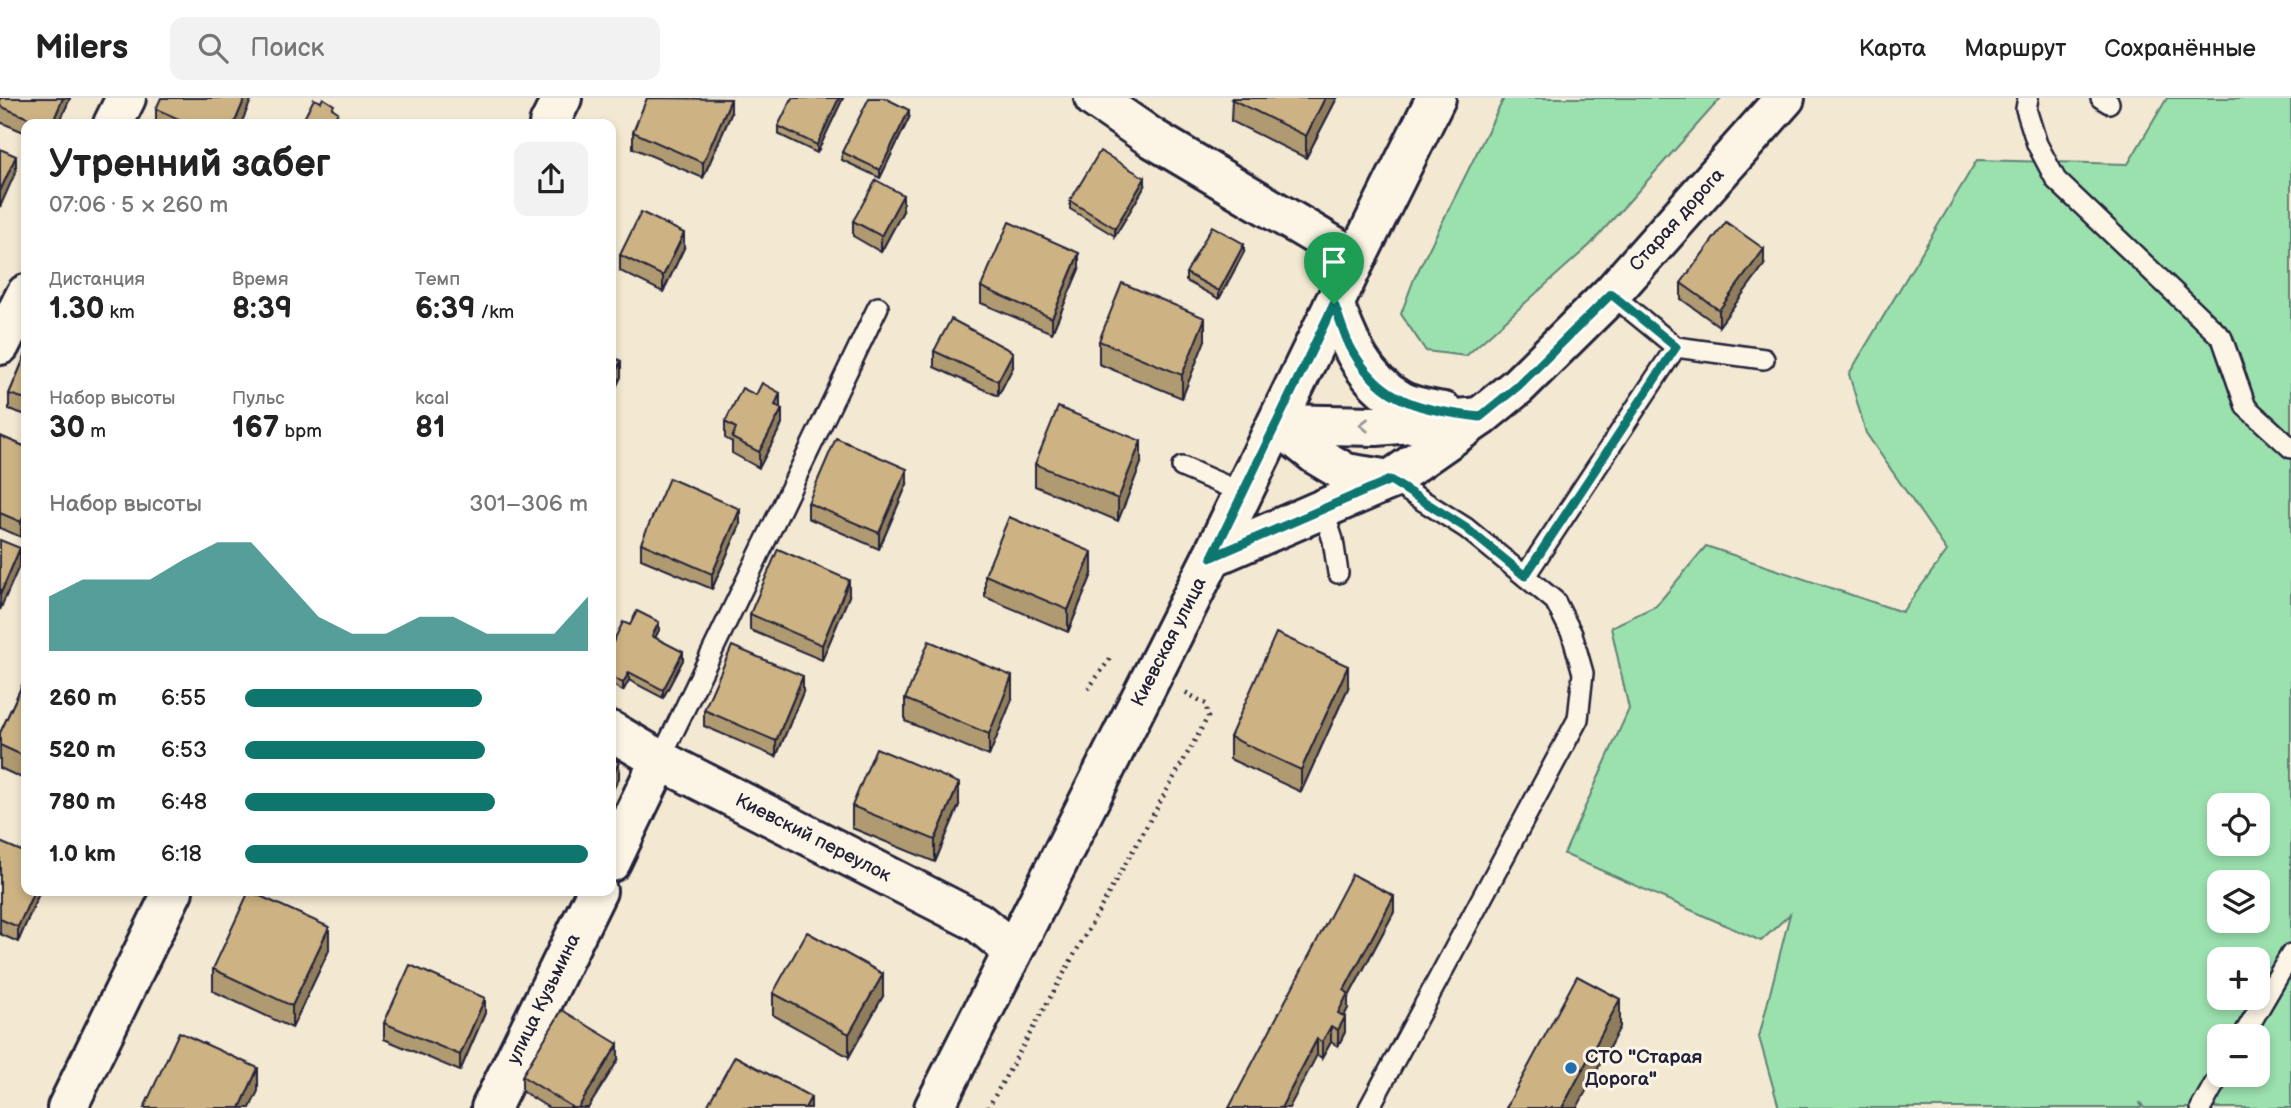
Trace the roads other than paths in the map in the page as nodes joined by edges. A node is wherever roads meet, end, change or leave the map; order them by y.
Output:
1 (127, 98) edge
2 (562, 98) edge
3 (1094, 98) edge
4 (1436, 98) edge
5 (1785, 98) edge
6 (2028, 98) edge
7 (116, 119) edge
8 (552, 119) edge
9 (1356, 259) junction
10 (1611, 294) junction
11 (21, 304) edge
12 (1334, 304) junction
13 (878, 307) dead end
14 (0, 345) edge
15 (1676, 347) junction
16 (1764, 359) dead end
17 (1480, 417) junction
18 (1277, 424) junction
19 (2291, 448) edge
20 (1182, 467) dead end
21 (1390, 480) junction
22 (1243, 493) junction
23 (1323, 509) junction
24 (1212, 557) junction
25 (1338, 573) dead end
26 (1525, 576) junction
27 (616, 735) edge
28 (660, 760) junction
29 (616, 852) edge
30 (171, 896) edge
31 (595, 896) edge
32 (1013, 950) junction
33 (2291, 954) edge
34 (2250, 1024) edge
35 (2213, 1087) edge
36 (67, 1108) edge
37 (491, 1108) edge
38 (934, 1108) edge
39 (1369, 1108) edge
40 (2201, 1108) edge

1 - 7 street
2 - 8 street
3 - 9 street
4 - 9 street, Киевская улица
5 - 10 street, Старая дорога
6 - 19 lane
9 - 12 street, Киевская улица
10 - 15 lane
10 - 17 street, Старая дорога
11 - 14 street
12 - 17 street
12 - 18 street, Киевская улица
13 - 28 lane
15 - 16 lane
15 - 26 lane
17 -> 18 street
17 - 21 street, Старая дорога
18 - 21 street
18 - 22 street, Киевская улица
20 - 22 lane
21 - 23 street, Старая дорога
21 - 26 lane
22 - 24 street, Киевская улица
23 - 24 street, Старая дорога
23 - 25 lane
24 - 32 street, Киевская улица
26 - 39 lane
27 - 28 street, Киевский переулок
28 - 29 street
28 - 32 street, Киевский переулок
30 - 36 street
31 - 37 street, улица Кузьмина
32 - 38 street, Киевская улица
33 - 34 lane
35 - 40 lane

